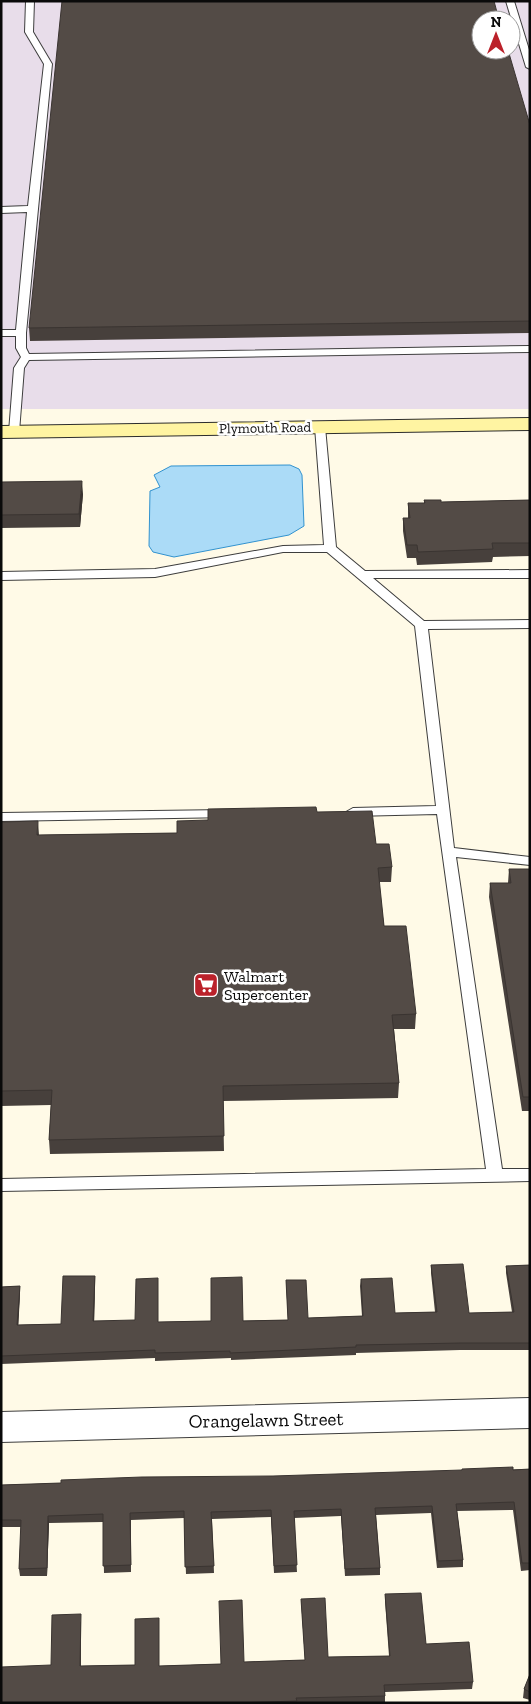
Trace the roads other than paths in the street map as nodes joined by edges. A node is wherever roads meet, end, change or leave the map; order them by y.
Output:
1 (30, 1) edge
2 (510, 1) edge
3 (530, 67) edge
4 (32, 209) junction
5 (1, 210) edge
6 (1, 333) edge
7 (21, 333) junction
8 (530, 349) edge
9 (26, 357) junction
10 (530, 424) edge
11 (320, 427) junction
12 (8, 432) edge
13 (330, 548) junction
14 (530, 574) edge
15 (362, 575) junction
16 (1, 576) edge
17 (530, 624) edge
18 (421, 625) junction
19 (442, 810) junction
20 (337, 812) edge
21 (245, 813) edge
22 (1, 817) edge
23 (448, 852) junction
24 (530, 861) edge
25 (530, 1175) edge
26 (495, 1176) junction
27 (1, 1185) edge
28 (530, 1413) edge
29 (1, 1427) edge

1 - 4 lane
2 - 3 lane
4 - 5 lane
4 - 7 lane
6 - 7 lane
7 - 9 lane
8 - 9 lane
9 - 12 lane
10 - 11 main road, Plymouth Road
11 - 12 main road, Plymouth Road
11 - 13 lane
13 - 15 lane
13 - 16 lane
14 - 15 lane
15 - 18 lane
17 - 18 lane
18 - 19 lane
19 - 20 lane
19 - 23 lane
21 - 22 lane
23 - 24 lane
23 - 26 lane
25 - 26 lane
26 - 27 lane
28 - 29 street, Orangelawn Street

